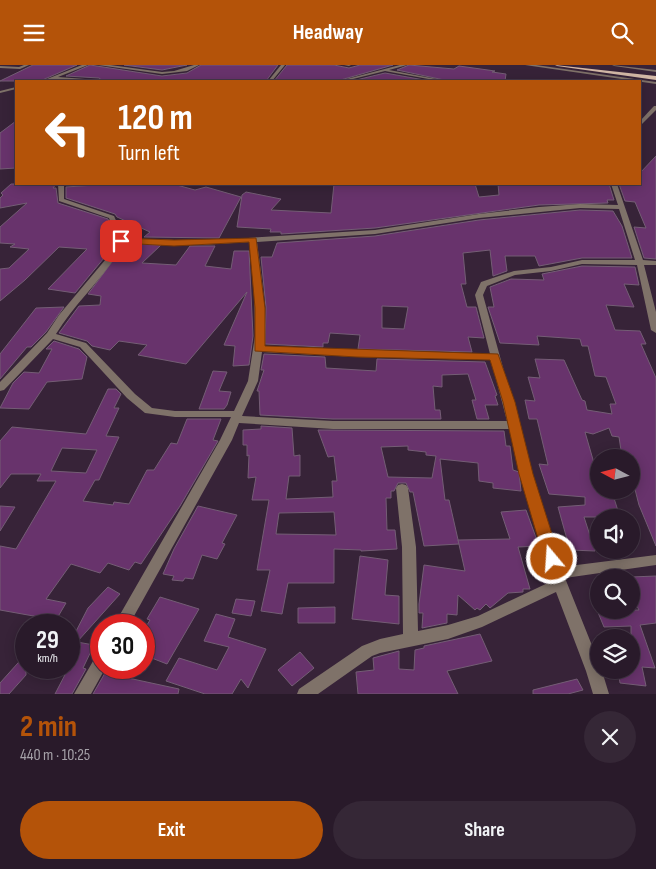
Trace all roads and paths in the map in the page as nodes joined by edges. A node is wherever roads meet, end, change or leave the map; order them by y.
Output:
1 (27, 65) edge
2 (86, 65) edge
3 (100, 65) edge
4 (197, 65) edge
5 (283, 65) edge
6 (405, 65) edge
7 (527, 65) edge
8 (557, 65) edge
9 (574, 65) edge
10 (614, 65) edge
11 (0, 67) edge
12 (384, 71) junction
13 (656, 71) edge
14 (656, 77) edge
15 (53, 78) junction
16 (47, 80) edge
17 (84, 80) edge
18 (271, 80) edge
19 (345, 80) edge
20 (439, 80) edge
21 (634, 80) edge
22 (641, 81) edge
23 (656, 83) edge
24 (15, 88) edge
25 (0, 92) edge
26 (656, 107) edge
27 (641, 112) edge
28 (650, 114) junction
29 (641, 123) edge
30 (61, 185) edge
31 (614, 185) edge
32 (620, 207) junction
33 (253, 239) junction
34 (121, 241) junction
35 (640, 263) junction
36 (656, 263) edge
37 (656, 327) edge
38 (52, 335) junction
39 (259, 349) junction
40 (494, 357) junction
41 (0, 387) edge
42 (237, 417) junction
43 (515, 425) junction
44 (402, 488) dead end
45 (656, 560) edge
46 (558, 578) junction
47 (128, 614) edge
48 (412, 640) junction
49 (91, 679) edge
50 (82, 694) edge
51 (305, 694) edge
52 (601, 694) edge

1 - 11 street
2 - 15 street
3 - 4 street
5 - 18 street
6 - 12 street
7 - 21 street
8 - 14 main road
9 - 14 main road
10 - 13 street
12 - 19 street
12 - 20 street
15 - 16 street
15 - 17 street
22 - 23 street
24 - 25 street
26 - 28 street
27 - 28 street
28 - 29 street
30 - 34 street
31 - 32 street
32 - 33 street
32 - 35 street
33 - 34 street
33 - 39 street
34 - 38 street
35 - 36 street
35 - 37 street
35 - 40 street
38 - 41 street
38 - 42 street
39 - 40 street
39 - 42 street
40 - 43 street
42 - 43 street
42 - 47 street
43 - 46 street
44 - 48 street
45 - 46 street
46 - 48 street
46 - 52 street
48 - 51 street
49 - 50 street

